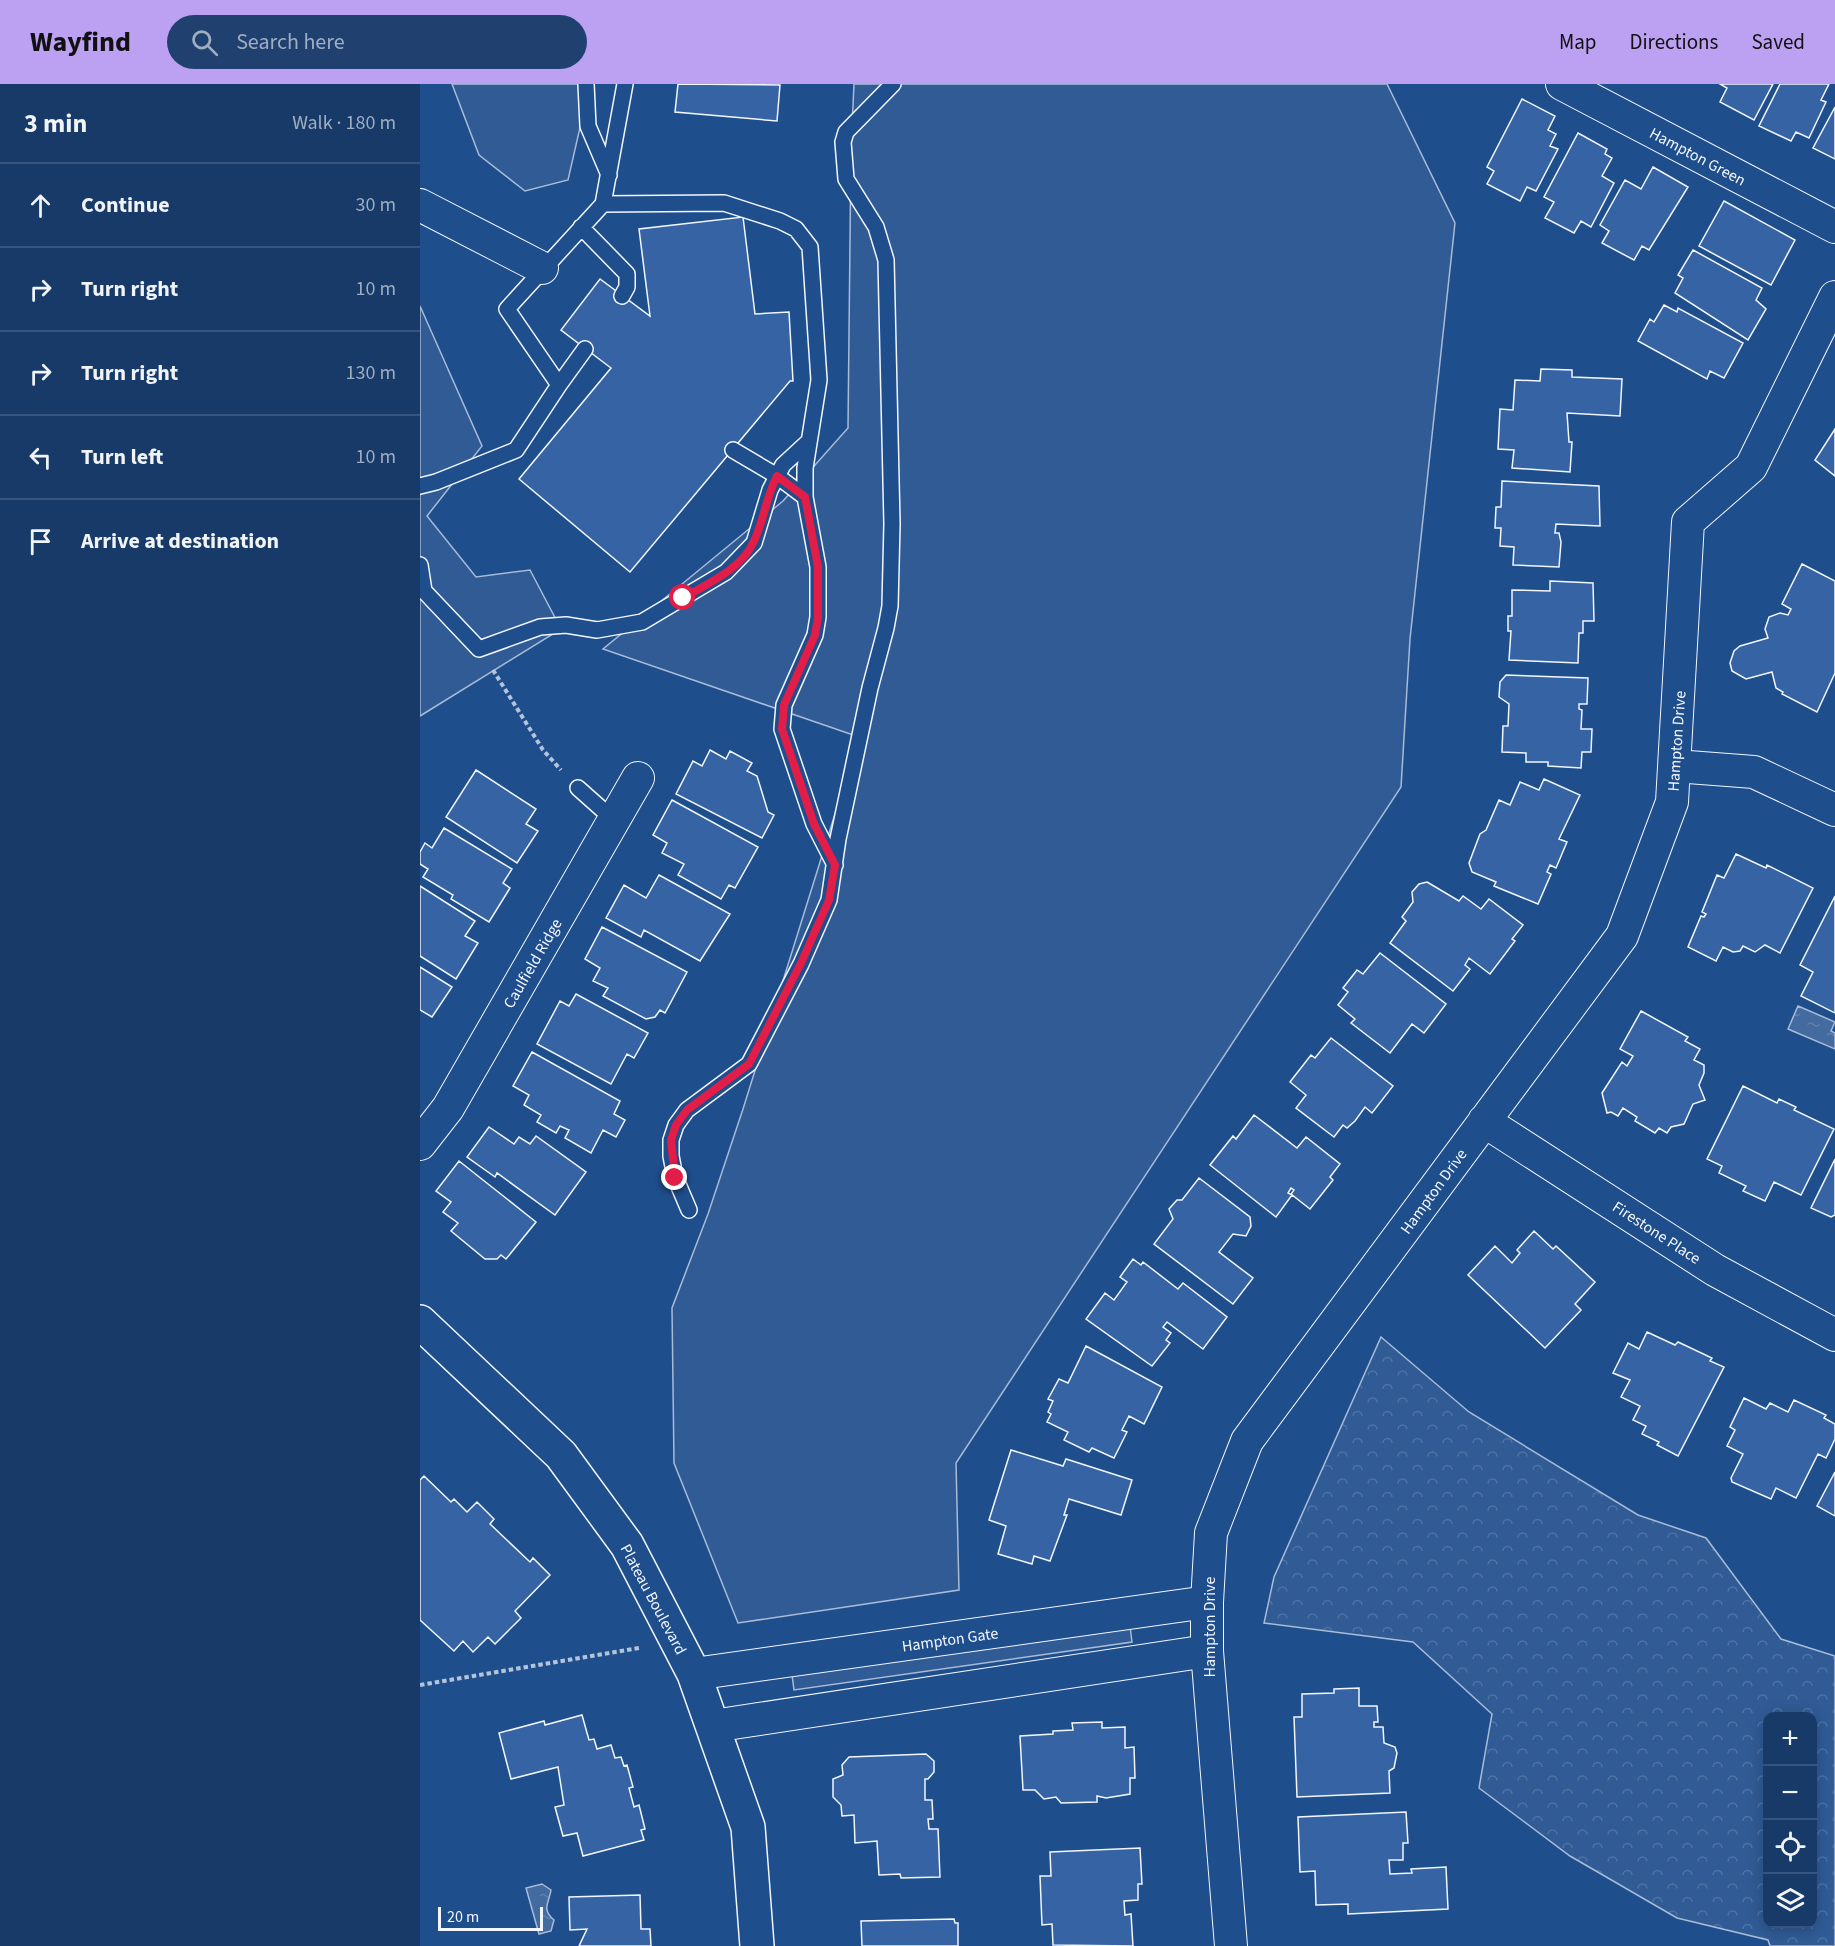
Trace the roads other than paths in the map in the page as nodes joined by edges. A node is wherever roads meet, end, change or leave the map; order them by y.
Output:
1 (586, 84) edge
2 (893, 84) edge
3 (1562, 84) edge
4 (625, 89) edge
5 (609, 175) junction
6 (603, 204) junction
7 (420, 205) edge
8 (581, 226) junction
9 (1835, 227) edge
10 (542, 268) junction
11 (622, 296) dead end
12 (1835, 297) edge
13 (585, 349) dead end
14 (559, 386) junction
15 (809, 441) junction
16 (733, 450) dead end
17 (777, 476) junction
18 (420, 486) edge
19 (805, 497) junction
20 (420, 565) edge
21 (1675, 766) junction
22 (638, 778) dead end
23 (578, 788) dead end
24 (1835, 810) edge
25 (614, 820) junction
26 (835, 865) junction
27 (1484, 1121) junction
28 (420, 1144) edge
29 (689, 1210) dead end
30 (420, 1322) edge
31 (1835, 1335) edge
32 (1207, 1602) junction
33 (1207, 1651) junction
34 (694, 1674) junction
35 (713, 1726) junction
36 (757, 1946) edge
37 (1231, 1946) edge

1 - 5 lane
2 - 26 lane
3 - 9 street, Hampton Green
4 - 5 lane
5 - 6 lane
6 - 8 lane
6 - 15 lane
7 - 10 street
8 - 10 lane
8 - 11 lane
10 - 14 lane
12 - 21 street, Hampton Drive
13 - 14 lane
14 - 18 lane
15 - 17 lane
15 - 19 lane
16 - 17 lane
17 - 19 lane
17 - 20 lane
19 - 26 lane
21 - 24 street
21 - 27 street, Hampton Drive
22 - 25 street, Caulfield Ridge
23 - 25 lane
25 - 28 street, Caulfield Ridge
26 - 29 lane
27 - 31 street, Firestone Place
27 - 32 street, Hampton Drive
30 - 34 street, Plateau Boulevard
32 - 33 street, Hampton Drive
32 - 34 street, Hampton Gate
33 - 35 street
33 - 37 street, Hampton Drive
34 - 35 street, Plateau Boulevard
35 - 36 street, Plateau Boulevard

